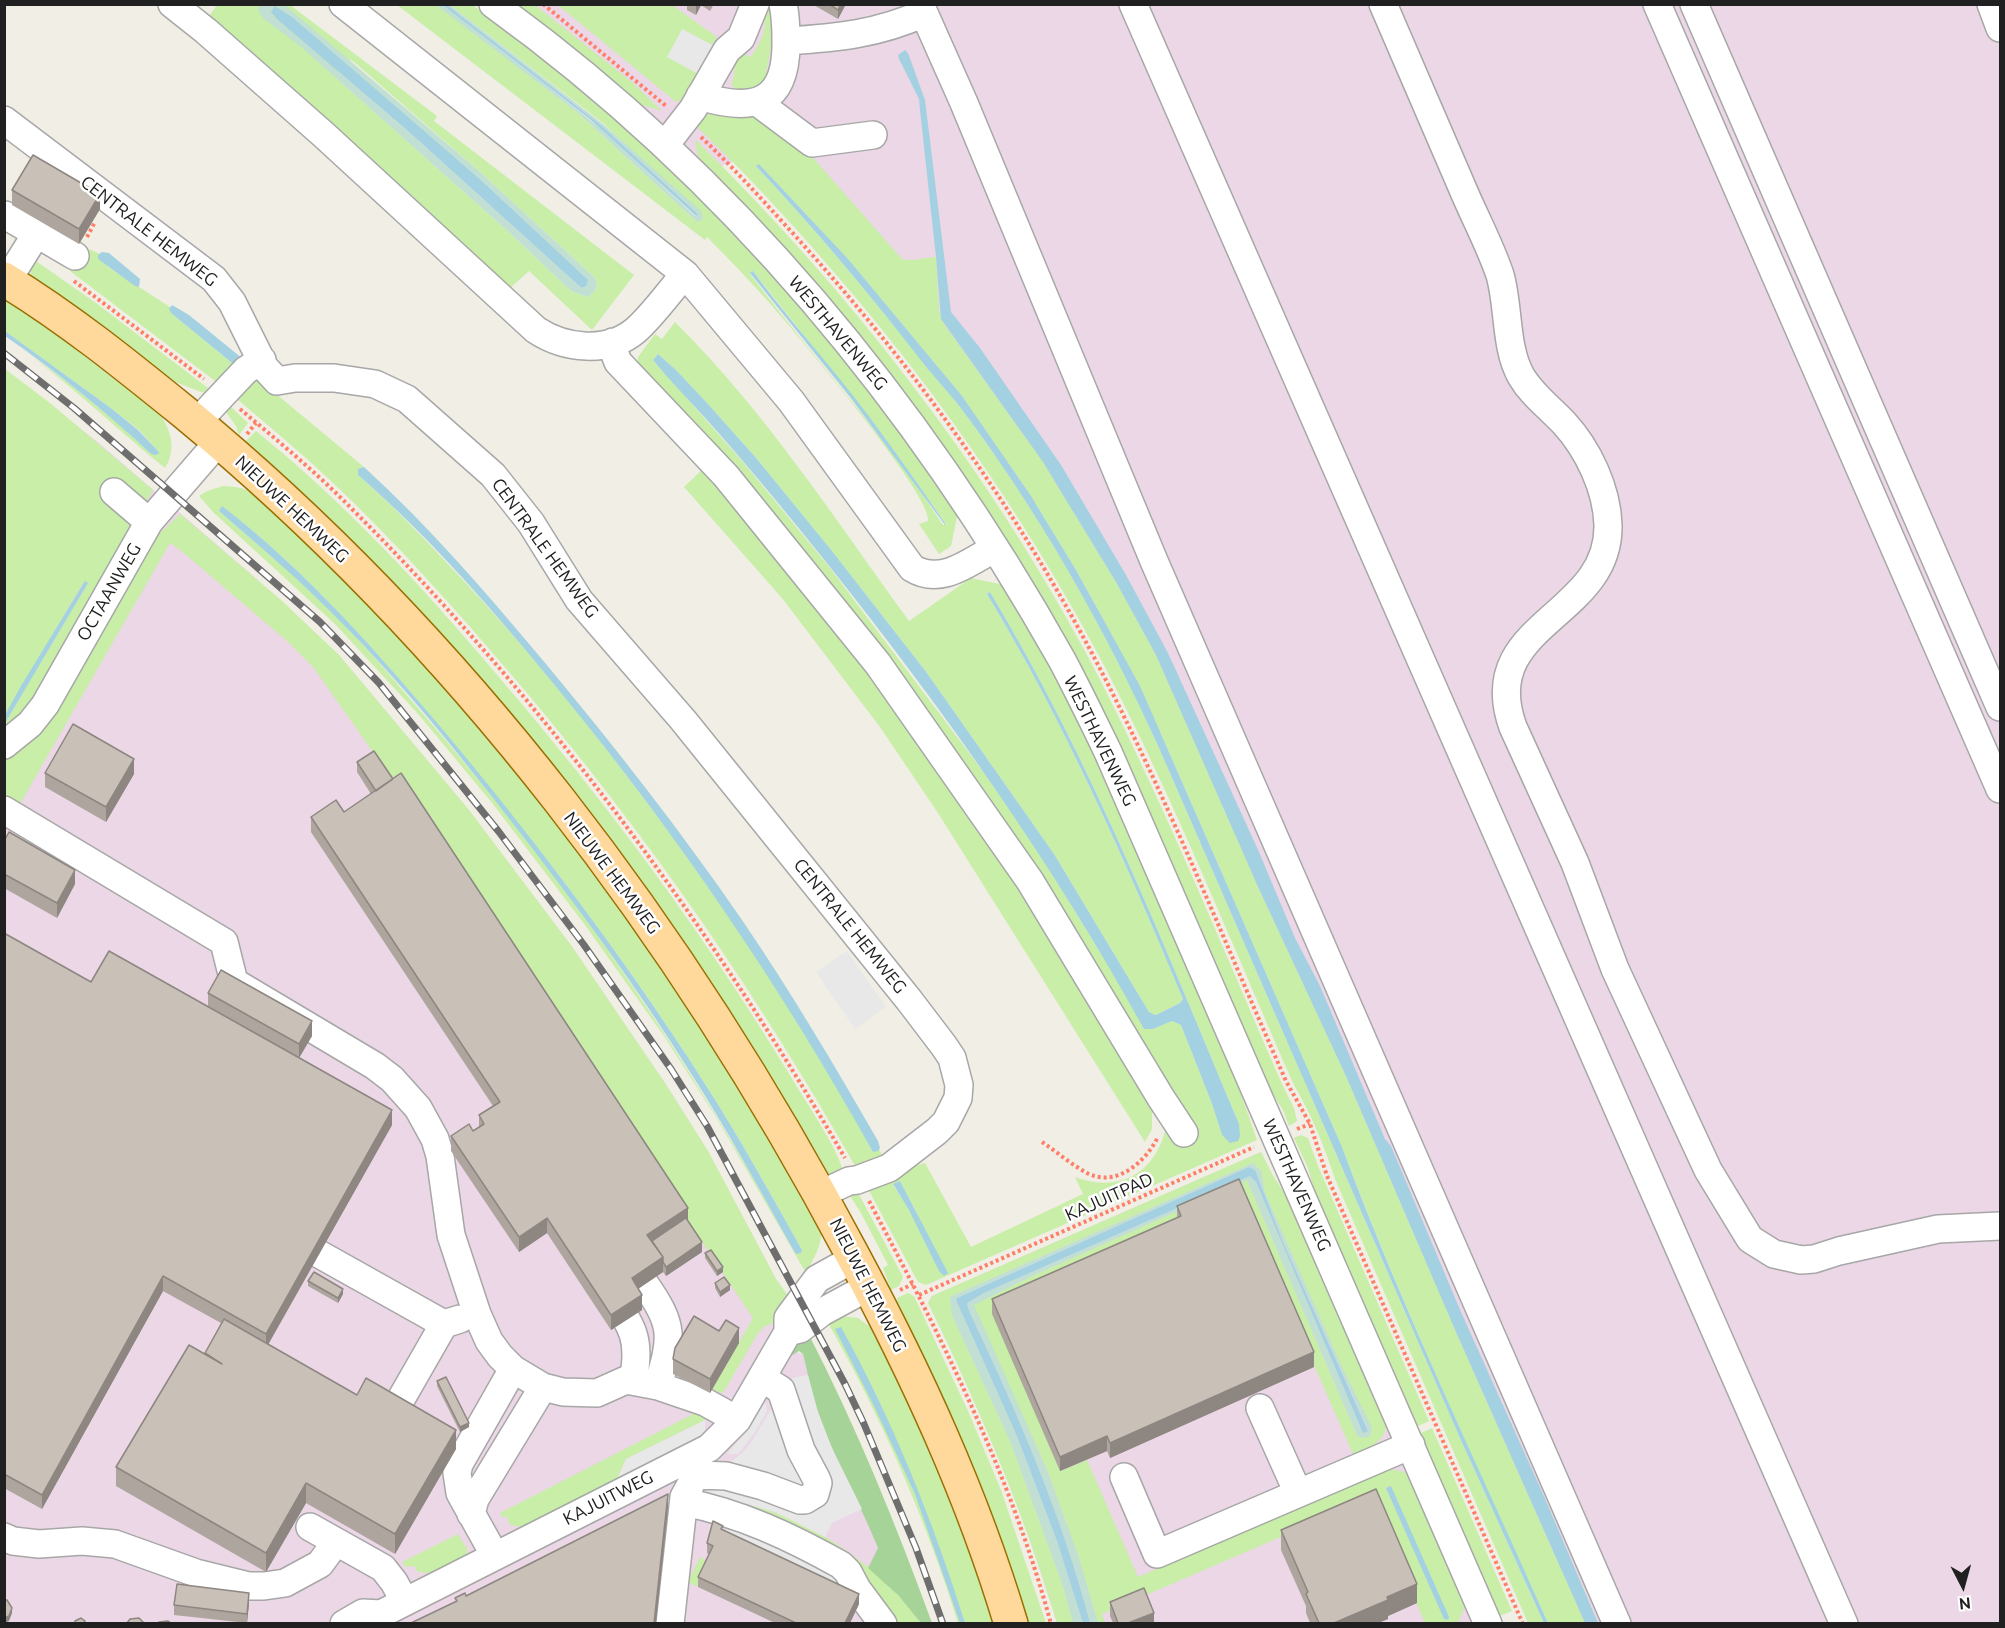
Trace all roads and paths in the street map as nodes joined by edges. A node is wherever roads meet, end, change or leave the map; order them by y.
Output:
1 (172, 4) edge
2 (343, 4) edge
3 (493, 4) edge
4 (543, 4) edge
5 (743, 4) edge
6 (755, 4) edge
7 (783, 4) edge
8 (1133, 4) edge
9 (1383, 4) edge
10 (1657, 4) edge
11 (1694, 4) edge
12 (1991, 4) edge
13 (922, 9) edge
14 (2001, 28) edge
15 (786, 41) junction
16 (727, 50) junction
17 (707, 86) junction
18 (757, 102) junction
19 (4, 120) edge
20 (683, 121) junction
21 (873, 135) dead end
22 (665, 145) junction
23 (5, 215) edge
24 (40, 228) junction
25 (75, 256) dead end
26 (685, 274) junction
27 (6, 280) edge
28 (613, 342) junction
29 (262, 360) junction
30 (208, 432) junction
31 (114, 492) dead end
32 (150, 522) junction
33 (995, 548) junction
34 (2001, 707) edge
35 (4, 745) edge
36 (2001, 789) edge
37 (4, 810) edge
38 (1161, 1098) junction
39 (1310, 1124) dead end
40 (1184, 1133) dead end
41 (1276, 1138) junction
42 (1042, 1142) dead end
43 (821, 1194) junction
44 (2001, 1226) edge
45 (319, 1254) edge
46 (862, 1272) junction
47 (600, 1280) edge
48 (645, 1284) edge
49 (920, 1295) dead end
50 (477, 1314) junction
51 (444, 1324) junction
52 (527, 1378) junction
53 (762, 1378) junction
54 (646, 1384) junction
55 (1260, 1408) dead end
56 (393, 1413) edge
57 (737, 1420) junction
58 (1411, 1445) junction
59 (693, 1466) junction
60 (1124, 1477) dead end
61 (1298, 1493) junction
62 (684, 1502) junction
63 (310, 1527) dead end
64 (4, 1537) edge
65 (336, 1542) junction
66 (495, 1556) junction
67 (405, 1602) junction
68 (377, 1618) edge
69 (344, 1623) edge
70 (670, 1623) edge
71 (883, 1623) edge
72 (1011, 1623) edge
73 (1488, 1623) edge
74 (1617, 1623) edge
75 (1844, 1623) edge

1 - 28 street
2 - 26 street
3 - 22 street, WESTHAVENWEG
4 - 20 path
5 - 16 street
6 - 16 street
7 - 15 street
8 - 75 street
9 - 44 street
10 - 36 street
11 - 34 street
12 - 14 street
13 - 15 street
13 - 74 street
15 - 18 street
16 - 17 street
17 - 18 street
17 - 20 street
18 - 21 street
19 - 29 street, CENTRALE HEMWEG
20 - 22 street
22 - 33 street, WESTHAVENWEG
23 - 24 street
24 - 25 street
24 - 27 street
26 - 28 street
26 - 33 street
27 - 30 main road, NIEUWE HEMWEG
28 - 38 street
29 - 30 street, OCTAANWEG
29 - 43 street, CENTRALE HEMWEG
30 - 32 street, OCTAANWEG
30 - 43 main road, NIEUWE HEMWEG
31 - 32 street
32 - 35 street, OCTAANWEG
33 - 41 street, WESTHAVENWEG
37 - 50 street
38 - 40 street
38 - 42 path
39 - 41 path, KAJUITPAD
41 - 49 path, KAJUITPAD
41 - 58 street, WESTHAVENWEG
43 - 46 main road, NIEUWE HEMWEG
45 - 51 street
46 - 53 street, KAJUITWEG
46 - 72 main road, NIEUWE HEMWEG
47 - 54 street
48 - 54 street
50 - 51 street
50 - 52 street
51 - 56 street
52 - 54 street
52 - 66 street
53 - 57 street, KAJUITWEG
53 - 59 street
54 - 57 street
55 - 61 street
57 - 59 street, KAJUITWEG
58 - 61 street
58 - 73 street, WESTHAVENWEG
59 - 62 street
59 - 66 street, KAJUITWEG
60 - 61 street
62 - 70 street
62 - 71 street
63 - 65 street
64 - 65 street
65 - 67 street
66 - 67 street, KAJUITWEG
67 - 68 street, KAJUITWEG
68 - 69 street, KAJUITWEG

